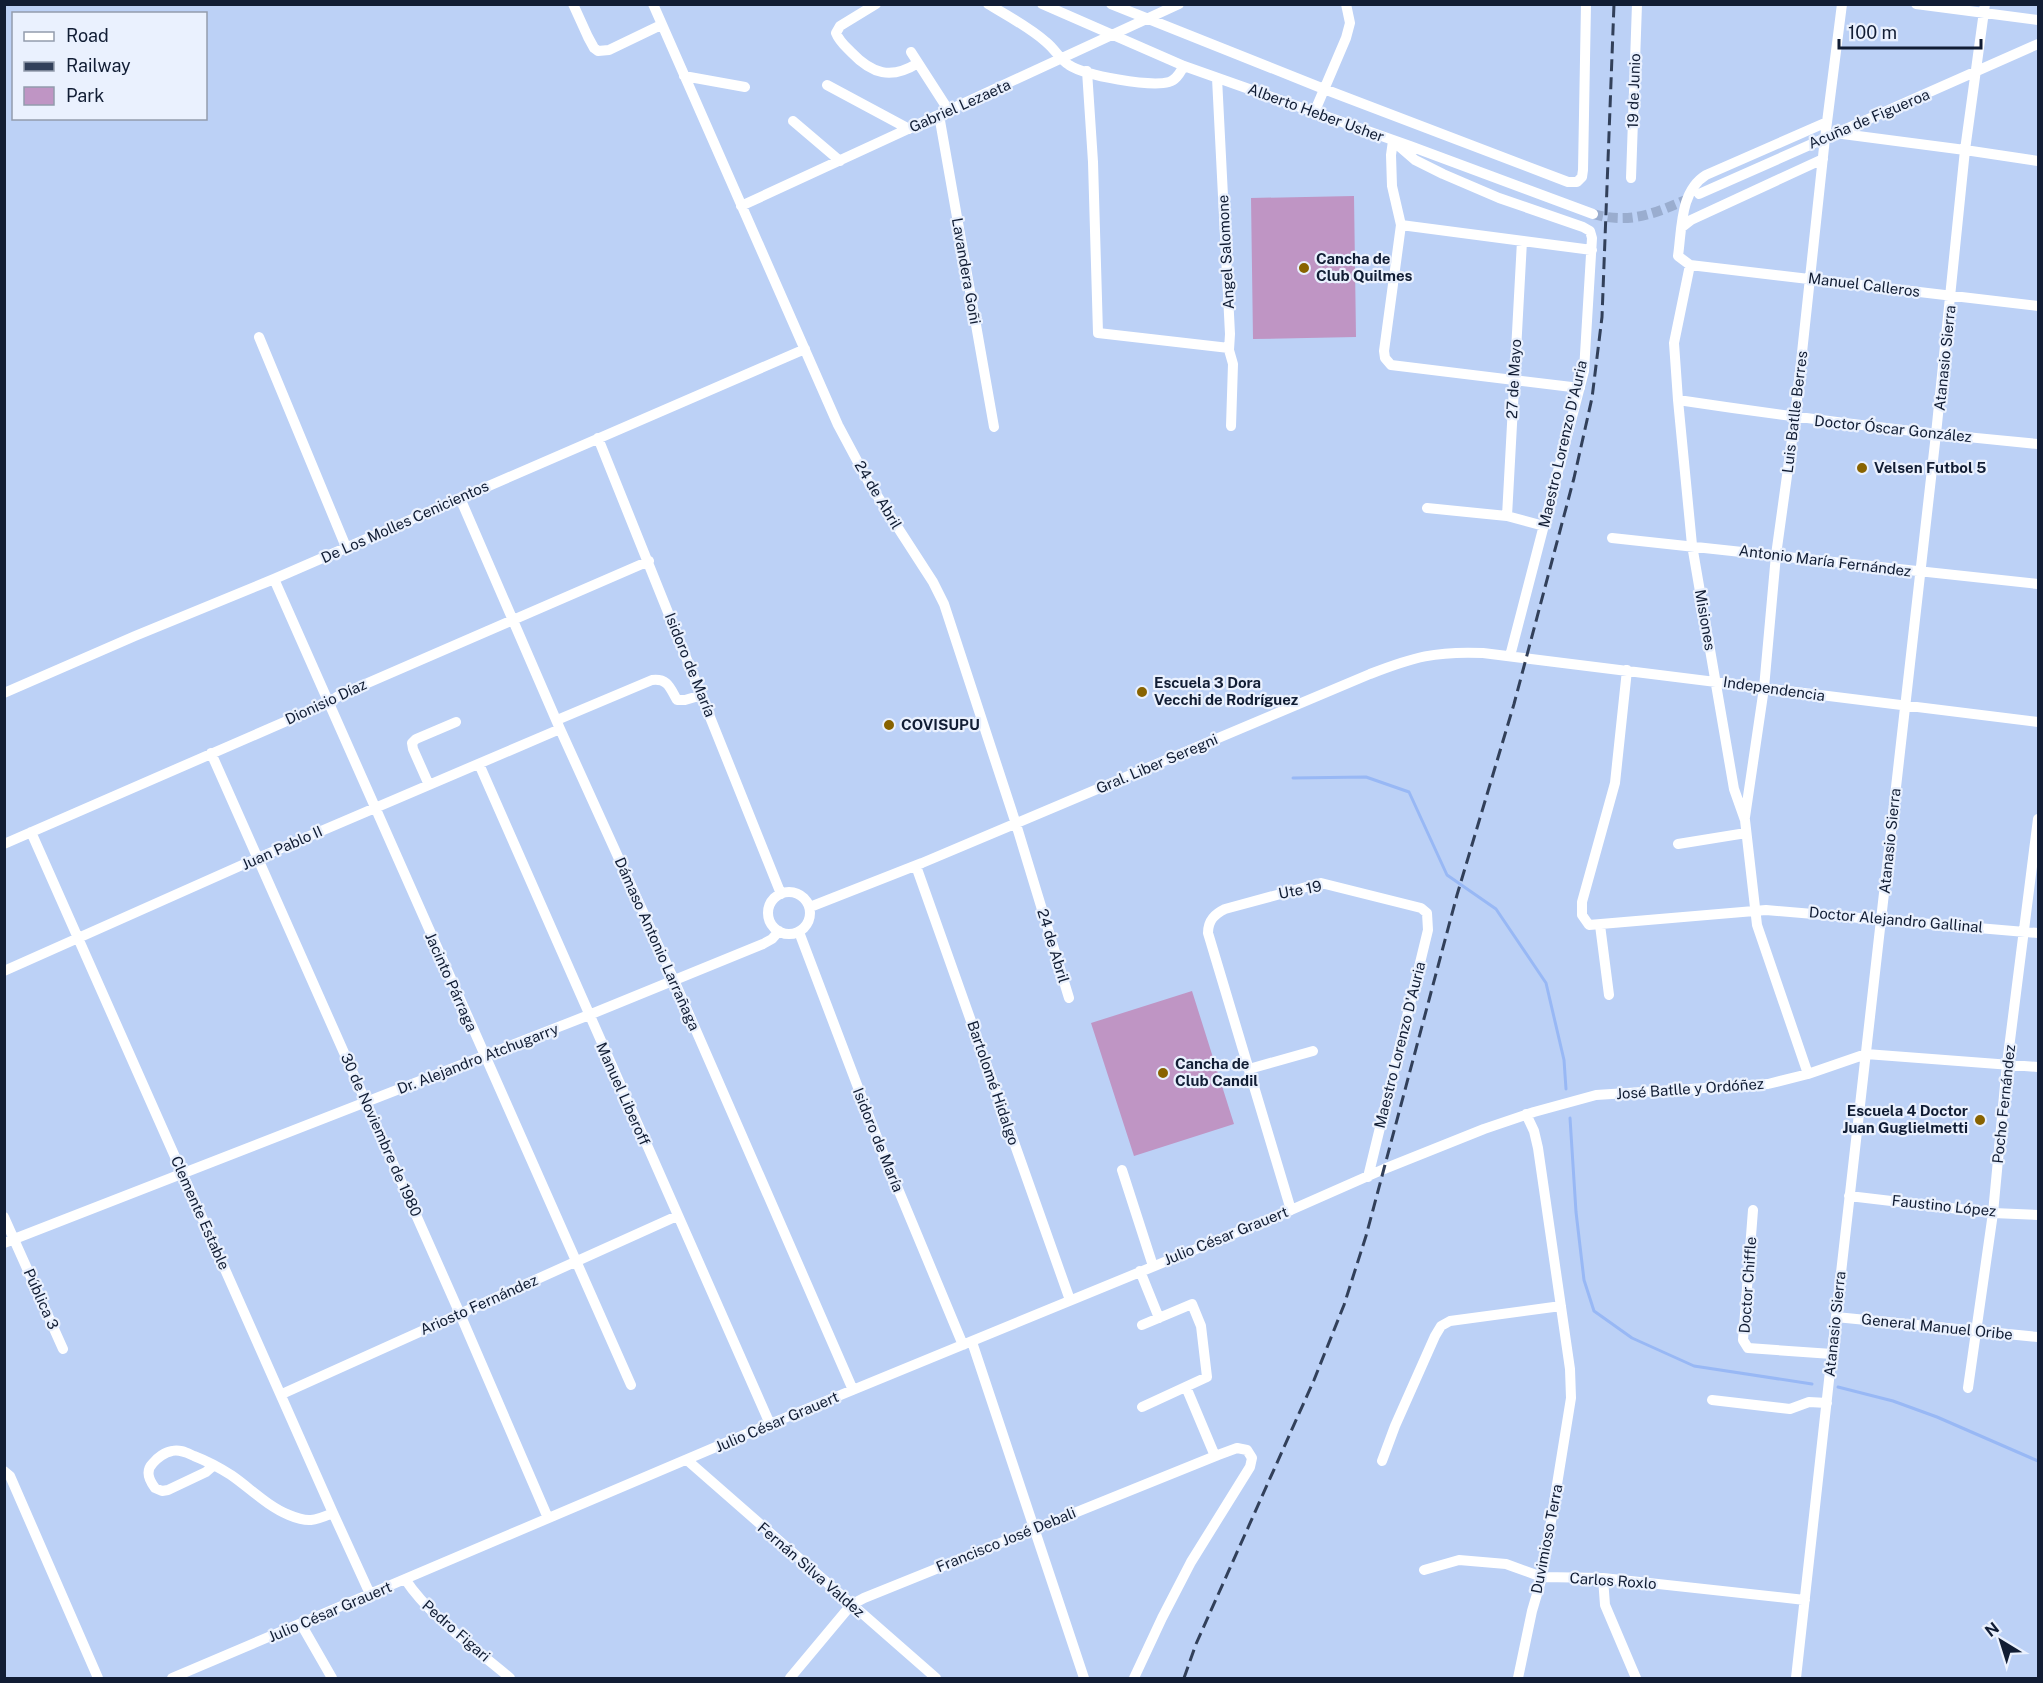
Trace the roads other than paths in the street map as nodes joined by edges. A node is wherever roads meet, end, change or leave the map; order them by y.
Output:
1 (573, 4) edge
2 (652, 4) edge
3 (876, 4) edge
4 (988, 4) edge
5 (1042, 4) edge
6 (1111, 4) edge
7 (1179, 4) edge
8 (1346, 4) edge
9 (1586, 4) edge
10 (1637, 4) edge
11 (1842, 4) edge
12 (1916, 4) edge
13 (1060, 8) edge
14 (1984, 9) edge
15 (1148, 18) junction
16 (2038, 20) edge
17 (662, 26) junction
18 (1113, 36) junction
19 (2038, 44) edge
20 (911, 52) dead end
21 (1062, 60) junction
22 (918, 63) junction
23 (1184, 66) junction
24 (1087, 71) junction
25 (1976, 72) junction
26 (684, 76) junction
27 (1217, 78) junction
28 (828, 85) dead end
29 (745, 87) dead end
30 (1324, 89) junction
31 (944, 113) junction
32 (1314, 113) junction
33 (793, 121) dead end
34 (1827, 122) junction
35 (909, 129) junction
36 (1830, 136) junction
37 (1393, 141) junction
38 (1965, 150) junction
39 (1823, 159) junction
40 (840, 161) junction
41 (2038, 161) edge
42 (1632, 178) dead end
43 (1699, 194) tunnel mouth
44 (741, 206) junction
45 (1593, 214) tunnel mouth
46 (1401, 225) junction
47 (1682, 227) junction
48 (1522, 242) junction
49 (1592, 250) junction
50 (1690, 265) junction
51 (1810, 278) junction
52 (1952, 296) junction
53 (2038, 306) edge
54 (259, 337) dead end
55 (805, 348) junction
56 (1229, 348) junction
57 (1513, 380) junction
58 (1580, 388) junction
59 (1677, 400) junction
60 (1795, 418) junction
61 (1232, 426) dead end
62 (994, 427) dead end
63 (1936, 434) junction
64 (598, 438) junction
65 (2038, 444) edge
66 (460, 498) junction
67 (1427, 508) dead end
68 (1507, 516) junction
69 (1544, 526) junction
70 (1612, 538) dead end
71 (1692, 546) junction
72 (346, 547) junction
73 (1776, 555) junction
74 (648, 561) junction
75 (1920, 572) junction
76 (274, 579) junction
77 (2038, 584) edge
78 (514, 619) junction
79 (1510, 656) junction
80 (1628, 670) junction
81 (1716, 681) junction
82 (1764, 688) junction
83 (4, 693) edge
84 (702, 695) junction
85 (328, 703) junction
86 (1905, 705) junction
87 (456, 722) dead end
88 (2038, 722) edge
89 (559, 725) junction
90 (211, 753) junction
91 (479, 764) junction
92 (429, 785) junction
93 (374, 808) junction
94 (2038, 819) edge
95 (1745, 820) junction
96 (1016, 824) junction
97 (31, 832) junction
98 (1746, 833) junction
99 (4, 844) edge
100 (1678, 844) dead end
101 (258, 858) junction
102 (916, 866) junction
103 (781, 894) junction
104 (810, 907) junction
105 (1754, 911) junction
106 (1427, 914) joint
107 (1881, 919) junction
108 (1600, 925) junction
109 (779, 931) junction
110 (799, 932) junction
111 (2025, 932) junction
112 (2038, 933) edge
113 (79, 938) junction
114 (4, 971) edge
115 (674, 980) junction
116 (1609, 995) dead end
117 (1069, 998) dead end
118 (589, 1015) junction
119 (1313, 1051) dead end
120 (1866, 1054) junction
121 (484, 1056) junction
122 (2007, 1064) junction
123 (2038, 1067) edge
124 (1249, 1069) junction
125 (1808, 1074) junction
126 (366, 1102) junction
127 (1526, 1114) junction
128 (1384, 1169) joint
129 (1122, 1170) dead end
130 (182, 1174) junction
131 (1368, 1177) junction
132 (1850, 1196) junction
133 (1291, 1210) junction
134 (1753, 1210) dead end
135 (1993, 1213) junction
136 (2038, 1215) edge
137 (677, 1216) junction
138 (4, 1217) edge
139 (9, 1241) edge
140 (576, 1261) junction
141 (1153, 1266) junction
142 (1140, 1271) junction
143 (1070, 1300) junction
144 (1561, 1306) junction
145 (460, 1314) junction
146 (1836, 1317) junction
147 (1159, 1318) junction
148 (1142, 1325) dead end
149 (1976, 1331) junction
150 (2038, 1337) edge
151 (967, 1344) junction
152 (63, 1349) dead end
153 (1832, 1354) junction
154 (631, 1385) dead end
155 (1186, 1387) junction
156 (1968, 1388) dead end
157 (853, 1390) junction
158 (282, 1394) junction
159 (1712, 1400) dead end
160 (1827, 1403) junction
161 (1142, 1407) dead end
162 (770, 1424) junction
163 (1215, 1456) junction
164 (687, 1460) junction
165 (1382, 1461) dead end
166 (214, 1465) junction
167 (4, 1471) edge
168 (333, 1513) junction
169 (548, 1518) junction
170 (1035, 1528) junction
171 (1424, 1570) dead end
172 (1542, 1577) junction
173 (1603, 1578) junction
174 (405, 1579) junction
175 (370, 1594) junction
176 (1805, 1600) junction
177 (851, 1605) junction
178 (301, 1624) junction
179 (194, 1669) junction
180 (98, 1678) edge
181 (172, 1678) edge
182 (202, 1678) edge
183 (332, 1678) edge
184 (510, 1678) edge
185 (790, 1678) edge
186 (936, 1678) edge
187 (1084, 1678) edge
188 (1134, 1678) edge
189 (1518, 1678) edge
190 (1636, 1678) edge
191 (1796, 1678) edge

1 - 17 street
2 - 17 street, 24 de Abril
3 - 22 street
4 - 21 street
5 - 13 street, Alberto Heber Usher
6 - 15 street, Alberto Heber Usher
7 - 15 street, Gabriel Lezaeta
8 - 30 street
9 - 30 street, Alberto Heber Usher
10 - 42 street, 19 de Junio
11 - 34 street, Luis Batlle Berres
12 - 14 street
13 - 18 street, Alberto Heber Usher
14 - 16 street
14 - 25 street, Atanasio Sierra
15 - 18 street, Gabriel Lezaeta
15 - 30 street, Alberto Heber Usher
17 - 26 street, 24 de Abril
18 - 21 street, Gabriel Lezaeta
18 - 23 street, Alberto Heber Usher
19 - 25 street, Acuña de Figueroa
20 - 22 street
21 - 24 street
21 - 31 street, Gabriel Lezaeta
22 - 31 street
23 - 24 street
23 - 27 street, Alberto Heber Usher
24 - 56 street
25 - 36 street, Acuña de Figueroa
25 - 38 street, Atanasio Sierra
26 - 29 street
26 - 44 street, 24 de Abril
27 - 32 street, Alberto Heber Usher
27 - 56 street, Angel Salomone
28 - 35 street
30 - 32 street
31 - 35 street, Gabriel Lezaeta
31 - 62 street, Lavandera Goñi
32 - 37 street, Alberto Heber Usher
33 - 40 street
34 - 36 street, Luis Batlle Berres
34 - 47 street
35 - 40 street, Gabriel Lezaeta
36 - 38 street
36 - 39 street, Luis Batlle Berres
36 - 43 street, Acuña de Figueroa
37 - 45 street, Alberto Heber Usher
37 - 46 street
37 - 49 street, Maestro Lorenzo D'Auria
38 - 41 street
38 - 52 street, Atanasio Sierra
39 - 47 street
39 - 51 street, Luis Batlle Berres
40 - 44 street, Gabriel Lezaeta
44 - 55 street, 24 de Abril
46 - 48 street
46 - 57 street
47 - 50 street
48 - 49 street
48 - 57 street, 27 de Mayo
49 - 58 street, Maestro Lorenzo D'Auria
50 - 51 street, Manuel Calleros
50 - 59 street, Misiones
51 - 52 street, Manuel Calleros
51 - 60 street, Luis Batlle Berres
52 - 53 street, Manuel Calleros
52 - 63 street, Atanasio Sierra
54 - 72 street
55 - 64 street, De Los Molles Cenicientos
55 - 96 street, 24 de Abril
56 - 61 street, Angel Salomone
57 - 58 street
57 - 68 street, 27 de Mayo
58 - 69 street, Maestro Lorenzo D'Auria
59 - 60 street, Doctor Óscar González
59 - 71 street, Misiones
60 - 63 street, Doctor Óscar González
60 - 73 street, Luis Batlle Berres
63 - 65 street, Doctor Óscar González
63 - 75 street, Atanasio Sierra
64 - 66 street, De Los Molles Cenicientos
64 - 74 street, Isidoro de María
66 - 72 street, De Los Molles Cenicientos
66 - 78 street, Dámaso Antonio Larrañaga
67 - 68 street
68 - 69 street
69 - 79 street, Maestro Lorenzo D'Auria
70 - 71 street, Antonio María Fernández
71 - 73 street, Antonio María Fernández
71 - 81 street, Misiones
72 - 76 street, De Los Molles Cenicientos
73 - 75 street, Antonio María Fernández
73 - 82 street, Luis Batlle Berres
74 - 78 street, Dionisio Díaz
74 - 84 street, Isidoro de María
75 - 77 street, Antonio María Fernández
75 - 86 street, Atanasio Sierra
76 - 83 street, De Los Molles Cenicientos
76 - 85 street, Jacinto Párraga
78 - 85 street, Dionisio Díaz
78 - 89 street, Dámaso Antonio Larrañaga
79 - 80 street, Independencia
79 - 96 street, Gral. Liber Seregni
80 - 81 street, Independencia
80 - 108 street
81 - 82 street, Independencia
81 - 95 street, Misiones
82 - 86 street, Independencia
82 - 95 street, Luis Batlle Berres
84 - 89 street, Juan Pablo II
84 - 103 street, Isidoro de María
85 - 90 street, Dionisio Díaz
85 - 93 street, Jacinto Párraga
86 - 88 street, Independencia
86 - 107 street, Atanasio Sierra
87 - 92 street
89 - 91 street, Juan Pablo II
89 - 115 street, Dámaso Antonio Larrañaga
90 - 97 street, Dionisio Díaz
90 - 101 street, 30 de Noviembre de 1980
91 - 92 street, Juan Pablo II
91 - 118 street, Manuel Liberoff
92 - 93 street, Juan Pablo II
93 - 101 street, Juan Pablo II
93 - 121 street, Jacinto Párraga
94 - 111 street, Pocho Fernández
95 - 98 street, Misiones
96 - 102 street, Gral. Liber Seregni
96 - 117 street, 24 de Abril
97 - 99 street, Dionisio Díaz
97 - 113 street, Clemente Estable
98 - 100 street
98 - 105 street, Misiones
101 - 113 street, Juan Pablo II
101 - 126 street, 30 de Noviembre de 1980
102 - 104 street, Gral. Liber Seregni
102 - 143 street, Bartolomé Hidalgo
103 - 104 street
103 - 109 street
104 - 110 street
105 - 107 street, Doctor Alejandro Gallinal
105 - 108 street, Doctor Alejandro Gallinal
105 - 125 street, Misiones
106 - 124 street, Ute 19
106 - 131 street, Maestro Lorenzo D'Auria
107 - 111 street, Doctor Alejandro Gallinal
107 - 120 street, Atanasio Sierra
108 - 116 street
109 - 110 street
109 - 115 street, Dr. Alejandro Atchugarry
110 - 151 street, Isidoro de María
111 - 112 street, Doctor Alejandro Gallinal
111 - 122 street, Pocho Fernández
113 - 114 street, Juan Pablo II
113 - 130 street, Clemente Estable
115 - 118 street, Dr. Alejandro Atchugarry
115 - 157 street, Dámaso Antonio Larrañaga
118 - 121 street, Dr. Alejandro Atchugarry
118 - 137 street, Manuel Liberoff
119 - 124 street
120 - 122 street, José Batlle y Ordóñez
120 - 125 street, José Batlle y Ordóñez
120 - 132 street, Atanasio Sierra
121 - 126 street, Dr. Alejandro Atchugarry
121 - 140 street, Jacinto Párraga
122 - 123 street, José Batlle y Ordóñez
122 - 135 street, Pocho Fernández
124 - 133 street
125 - 127 street, José Batlle y Ordóñez
126 - 130 street, Dr. Alejandro Atchugarry
126 - 145 street, 30 de Noviembre de 1980
127 - 128 street, José Batlle y Ordóñez
127 - 144 street, Duvimioso Terra
128 - 131 street, Julio César Grauert
129 - 141 street
130 - 139 street, Dr. Alejandro Atchugarry
130 - 158 street, Clemente Estable
131 - 133 street, Julio César Grauert
132 - 135 street, Faustino López
132 - 146 street, Atanasio Sierra
133 - 141 street, Julio César Grauert
134 - 153 street, Doctor Chiffle
135 - 136 street, Faustino López
135 - 149 street, Pocho Fernández
137 - 140 street, Ariosto Fernández
137 - 162 street, Manuel Liberoff
138 - 139 street, Pública 3
139 - 152 street, Pública 3
140 - 145 street, Ariosto Fernández
140 - 154 street, Jacinto Párraga
141 - 142 street, Julio César Grauert
142 - 143 street, Julio César Grauert
142 - 147 street
143 - 151 street, Julio César Grauert
144 - 165 street
144 - 172 street, Duvimioso Terra
145 - 158 street, Ariosto Fernández
145 - 169 street, 30 de Noviembre de 1980
146 - 149 street, General Manuel Oribe
146 - 153 street, Atanasio Sierra
147 - 148 street
147 - 155 street
149 - 150 street, General Manuel Oribe
149 - 156 street, Pocho Fernández
151 - 157 street, Julio César Grauert
151 - 170 street, Isidoro de María
153 - 160 street, Atanasio Sierra
155 - 161 street
155 - 163 street
157 - 162 street, Julio César Grauert
158 - 168 street, Clemente Estable
159 - 160 street
160 - 176 street, Atanasio Sierra
162 - 164 street, Julio César Grauert
163 - 170 street, Francisco José Debali
163 - 188 street, Francisco José Debali
164 - 169 street, Julio César Grauert
164 - 177 street, Fernán Silva Valdez
166 - 166 street
166 - 168 street
167 - 180 street
168 - 175 street, Clemente Estable
169 - 174 street, Julio César Grauert
170 - 177 street, Francisco José Debali
170 - 187 street, Isidoro de María
171 - 172 street, Carlos Roxlo
172 - 173 street, Carlos Roxlo
172 - 189 street, Duvimioso Terra
173 - 176 street, Carlos Roxlo
173 - 190 street
174 - 175 street, Julio César Grauert
174 - 184 street, Pedro Figari
175 - 178 street, Julio César Grauert
176 - 191 street, Atanasio Sierra
177 - 185 street, Francisco José Debali
177 - 186 street, Fernán Silva Valdez
178 - 179 street, Julio César Grauert
178 - 183 street
179 - 181 street, Julio César Grauert
179 - 182 street

